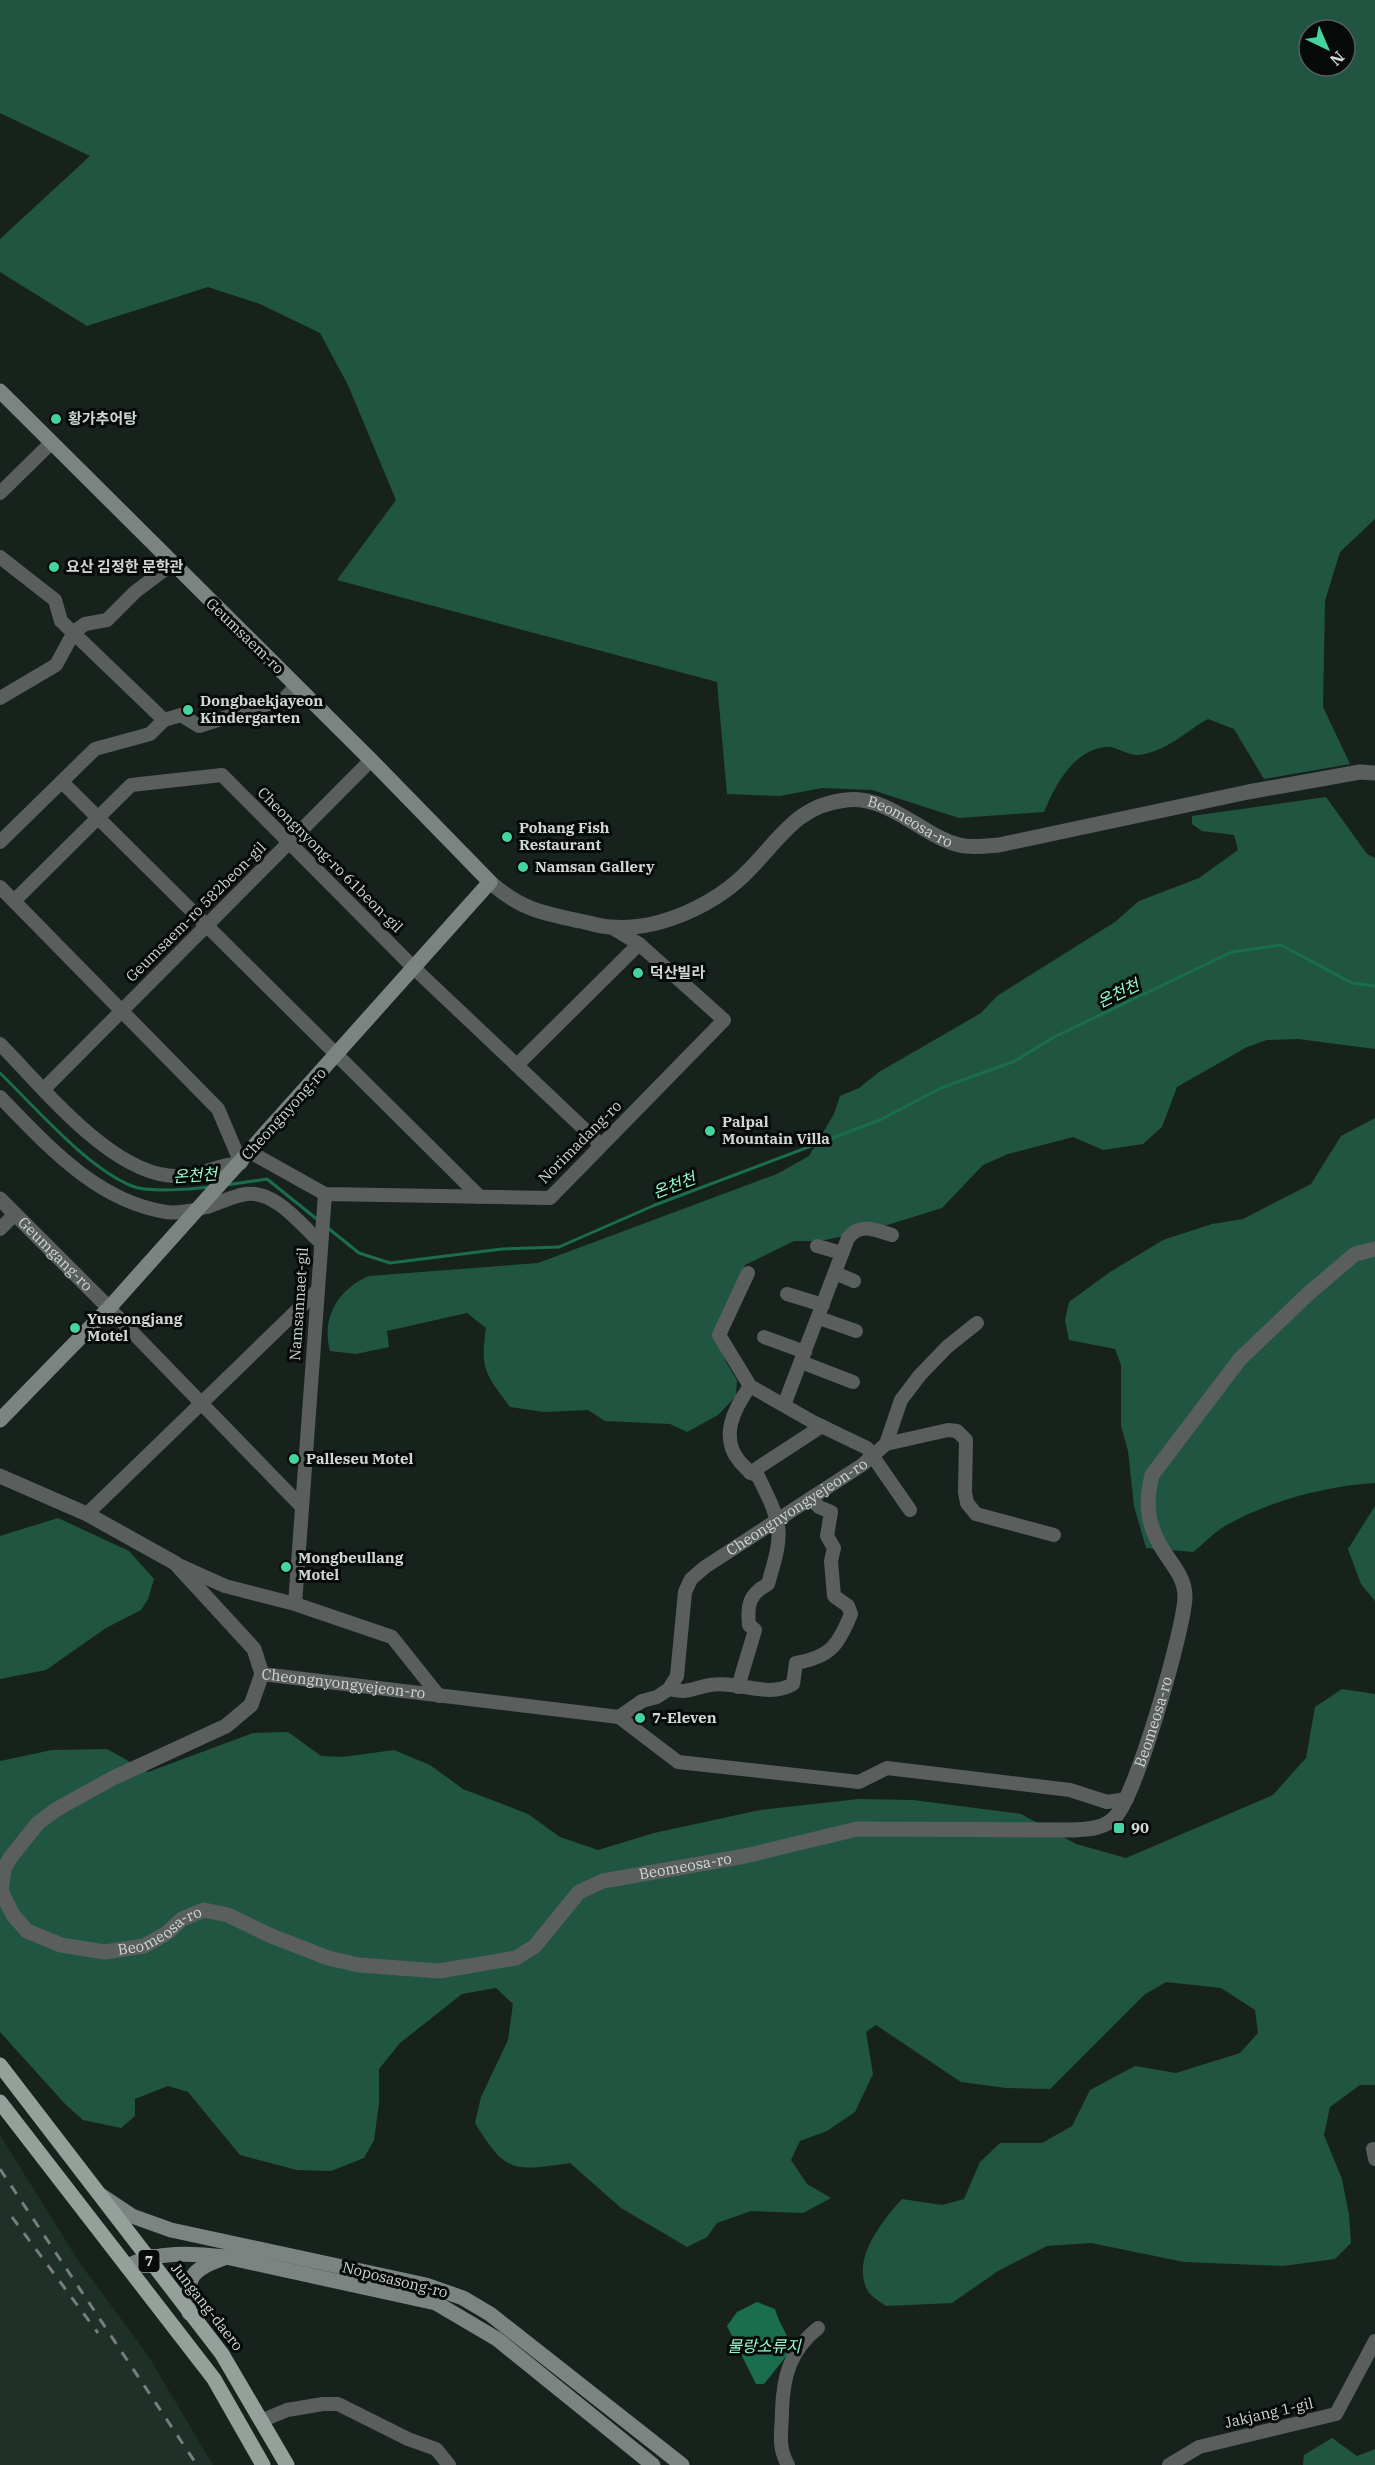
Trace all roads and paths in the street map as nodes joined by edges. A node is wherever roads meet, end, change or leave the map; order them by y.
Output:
1 (0, 391) edge
2 (51, 443) junction
3 (0, 493) edge
4 (0, 557) edge
5 (172, 564) junction
6 (74, 632) junction
7 (296, 687) junction
8 (0, 698) edge
9 (164, 720) junction
10 (371, 760) junction
11 (1375, 773) edge
12 (62, 782) junction
13 (98, 818) junction
14 (0, 842) edge
15 (288, 842) junction
16 (490, 882) junction
17 (0, 887) edge
18 (14, 901) junction
19 (207, 924) junction
20 (611, 927) junction
21 (639, 944) junction
22 (415, 969) junction
23 (122, 1010) junction
24 (0, 1044) edge
25 (339, 1054) junction
26 (517, 1065) junction
27 (44, 1089) junction
28 (0, 1097) edge
29 (601, 1145) junction
30 (246, 1157) junction
31 (325, 1194) junction
32 (480, 1197) junction
33 (0, 1199) edge
34 (200, 1208) junction
35 (15, 1214) junction
36 (0, 1229) edge
37 (892, 1235) dead end
38 (320, 1242) junction
39 (817, 1246) dead end
40 (1375, 1249) edge
41 (842, 1253) junction
42 (748, 1273) dead end
43 (835, 1273) junction
44 (854, 1281) dead end
45 (317, 1291) junction
46 (787, 1294) dead end
47 (109, 1308) junction
48 (821, 1311) junction
49 (977, 1323) dead end
50 (856, 1331) dead end
51 (764, 1337) dead end
52 (803, 1357) junction
53 (853, 1382) dead end
54 (750, 1386) junction
55 (201, 1403) junction
56 (784, 1405) junction
57 (0, 1420) edge
58 (822, 1426) junction
59 (886, 1444) junction
60 (873, 1455) junction
61 (750, 1473) junction
62 (0, 1476) edge
63 (811, 1498) junction
64 (302, 1506) junction
65 (910, 1510) dead end
66 (87, 1514) junction
67 (777, 1519) junction
68 (1054, 1534) dead end
69 (174, 1563) junction
70 (295, 1604) junction
71 (262, 1674) junction
72 (738, 1686) junction
73 (669, 1689) junction
74 (439, 1696) junction
75 (620, 1717) junction
76 (1127, 1799) junction
77 (0, 2065) edge
78 (0, 2102) edge
79 (99, 2194) junction
80 (146, 2257) junction
81 (226, 2257) junction
82 (127, 2266) junction
83 (189, 2313) junction
84 (818, 2328) dead end
85 (1375, 2341) edge
86 (263, 2420) junction
87 (263, 2465) edge
88 (287, 2465) edge
89 (449, 2465) edge
90 (653, 2465) edge
91 (682, 2465) edge
92 (788, 2465) edge
93 (1169, 2465) edge

1 - 2 main road, Geumsaem-ro
2 - 3 street
2 - 5 main road, Geumsaem-ro
4 - 6 street
5 - 6 street
5 - 7 main road, Geumsaem-ro
6 - 8 street
6 - 9 street
7 - 9 street
7 - 10 main road, Geumsaem-ro
9 - 12 street
10 - 15 street, Geumsaem-ro 582beon-gil
10 - 16 main road, Geumsaem-ro
11 - 20 street, Beomeosa-ro
12 - 13 street
12 - 14 street
13 - 15 street, Cheongnyong-ro 61beon-gil
13 - 18 street
13 - 19 street
15 - 19 street, Geumsaem-ro 582beon-gil
15 - 22 street, Cheongnyong-ro 61beon-gil
16 - 20 street, Beomeosa-ro
16 - 22 main road, Cheongnyong-ro
17 - 18 street
18 - 23 street
19 - 23 street, Geumsaem-ro 582beon-gil
19 - 25 street
20 - 21 street, Norimadang-ro
21 - 26 street
21 - 29 street, Norimadang-ro
22 - 25 main road, Cheongnyong-ro
22 - 26 street, Cheongnyong-ro 61beon-gil
23 - 27 street, Geumsaem-ro 582beon-gil
23 - 30 street
24 - 27 street
25 - 30 main road, Cheongnyong-ro
25 - 32 street
26 - 29 street, Cheongnyong-ro 61beon-gil
27 - 30 street
28 - 34 street, Namsannaet-gil
29 - 32 street, Norimadang-ro
30 - 31 street, Norimadang-ro
30 - 34 main road, Cheongnyong-ro
31 - 32 street, Norimadang-ro
31 - 38 street
33 - 35 street, Geumgang-ro
34 - 38 street, Namsannaet-gil
34 - 47 main road, Cheongnyong-ro
35 - 36 street
35 - 47 street, Geumgang-ro
37 - 41 street
38 - 45 street, Namsannaet-gil
39 - 41 street
40 - 76 street, Beomeosa-ro
41 - 43 street
42 - 54 street
43 - 44 street
43 - 48 street
45 - 55 street
45 - 64 street, Namsannaet-gil
46 - 48 street
47 - 55 street
47 - 57 main road, Cheongnyong-ro
48 - 50 street
48 - 52 street
49 - 59 street
51 - 52 street
52 - 53 street
52 - 56 street
54 - 56 street
54 - 61 street
55 - 64 street
55 - 66 street
56 - 58 street
58 - 60 street
58 - 61 street
59 - 60 street, Cheongnyongyejeon-ro
59 - 68 street
60 - 63 street, Cheongnyongyejeon-ro
60 - 65 street
61 - 67 street
62 - 66 street, Cheongnyongyejeon-ro
63 - 67 street, Cheongnyongyejeon-ro
63 - 72 street
64 - 70 street, Namsannaet-gil
66 - 69 street, Cheongnyongyejeon-ro
67 - 72 street
67 - 73 street, Cheongnyongyejeon-ro
69 - 70 street
69 - 71 street, Cheongnyongyejeon-ro
70 - 74 street
71 - 74 street, Cheongnyongyejeon-ro
71 - 76 street, Beomeosa-ro
72 - 73 street
73 - 75 street
74 - 75 street, Cheongnyongyejeon-ro
75 - 76 street
77 - 79 main road, Jungang-daero / 7
78 - 82 main road, 7
79 - 80 main road, Jungang-daero / 7
79 - 91 main road, Noposasong-ro
80 - 81 main road, Noposasong-ro
80 - 82 main road, Noposasong-ro
80 - 83 main road, Jungang-daero / 7
81 - 83 main road
81 - 90 main road, Noposasong-ro
82 - 87 main road, 7
83 - 86 main road, Jungang-daero / 7
84 - 92 street
85 - 93 street, Jakjang 1-gil
86 - 88 main road, Jungang-daero / 7
86 - 89 street

